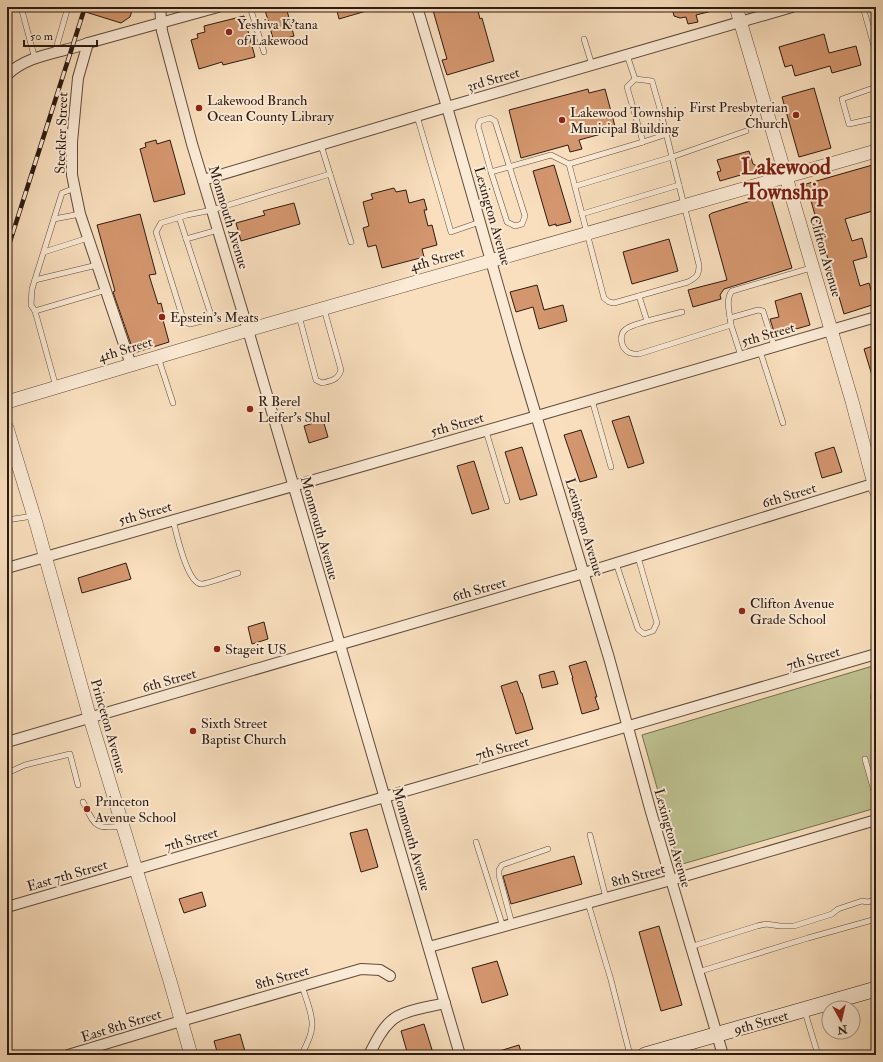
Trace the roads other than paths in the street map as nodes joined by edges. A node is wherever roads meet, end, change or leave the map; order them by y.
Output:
1 (21, 7) edge
2 (68, 7) edge
3 (160, 7) edge
4 (218, 7) edge
5 (250, 7) edge
6 (417, 7) edge
7 (736, 7) edge
8 (792, 7) edge
9 (863, 7) edge
10 (740, 22) junction
11 (161, 24) junction
12 (584, 39) dead end
13 (88, 43) junction
14 (264, 52) dead end
15 (54, 53) junction
16 (876, 53) edge
17 (627, 55) junction
18 (35, 59) junction
19 (592, 65) junction
20 (7, 75) edge
21 (635, 79) junction
22 (876, 87) edge
23 (447, 107) junction
24 (417, 116) junction
25 (876, 118) edge
26 (746, 131) dead end
27 (667, 134) junction
28 (643, 142) junction
29 (322, 145) junction
30 (876, 151) edge
31 (672, 157) junction
32 (569, 164) junction
33 (509, 166) junction
34 (491, 172) junction
35 (330, 174) junction
36 (786, 177) junction
37 (203, 180) junction
38 (679, 185) junction
39 (576, 186) junction
40 (75, 188) junction
41 (684, 206) junction
42 (212, 210) junction
43 (80, 214) junction
44 (582, 214) junction
45 (179, 217) junction
46 (54, 219) junction
47 (480, 222) junction
48 (218, 230) junction
49 (587, 234) junction
50 (88, 238) junction
51 (186, 239) junction
52 (351, 242) dead end
53 (44, 252) junction
54 (492, 260) junction
55 (97, 265) junction
56 (812, 268) junction
57 (35, 280) junction
58 (106, 290) junction
59 (639, 296) junction
60 (324, 308) junction
61 (35, 311) junction
62 (682, 312) dead end
63 (298, 316) junction
64 (876, 317) edge
65 (730, 318) junction
66 (647, 321) junction
67 (731, 325) junction
68 (248, 330) junction
69 (830, 330) junction
70 (774, 346) junction
71 (760, 351) junction
72 (158, 356) junction
73 (741, 356) junction
74 (131, 364) junction
75 (56, 387) junction
76 (592, 400) junction
77 (7, 402) edge
78 (173, 403) dead end
79 (537, 416) junction
80 (783, 423) dead end
81 (7, 428) edge
82 (486, 431) junction
83 (11, 453) edge
84 (611, 467) dead end
85 (293, 485) junction
86 (875, 486) edge
87 (507, 501) dead end
88 (34, 516) junction
89 (7, 520) edge
90 (173, 520) junction
91 (45, 557) junction
92 (638, 557) junction
93 (616, 563) junction
94 (7, 568) edge
95 (238, 573) dead end
96 (584, 573) junction
97 (340, 645) junction
98 (876, 654) edge
99 (876, 690) edge
100 (876, 705) edge
101 (90, 718) junction
102 (628, 726) junction
103 (7, 742) edge
104 (865, 759) dead end
105 (7, 773) edge
106 (873, 779) edge
107 (78, 785) dead end
108 (385, 797) junction
109 (876, 798) edge
110 (83, 802) dead end
111 (876, 820) edge
112 (122, 826) junction
113 (590, 835) dead end
114 (476, 842) dead end
115 (548, 849) dead end
116 (136, 870) junction
117 (671, 880) junction
118 (7, 895) edge
119 (606, 898) junction
120 (876, 899) edge
121 (588, 903) junction
122 (9, 906) edge
123 (876, 919) edge
124 (507, 925) junction
125 (690, 946) junction
126 (429, 947) junction
127 (698, 972) junction
128 (390, 976) dead end
129 (302, 986) junction
130 (876, 989) edge
131 (445, 1003) junction
132 (804, 1009) junction
133 (181, 1021) junction
134 (716, 1034) junction
135 (68, 1055) edge
136 (191, 1055) edge
137 (301, 1055) edge
138 (369, 1055) edge
139 (460, 1055) edge
140 (630, 1055) edge
141 (646, 1055) edge
142 (723, 1055) edge
143 (818, 1055) edge

1 - 18 lane
2 - 15 lane
3 - 11 street, Monmouth Avenue
4 - 11 street
5 - 14 lane
6 - 23 street, Lexington Avenue
7 - 10 street, Clifton Avenue
8 - 10 street, 3rd Street
9 - 16 lane
10 - 17 street, 3rd Street
10 - 36 street, Clifton Avenue
11 - 13 street
11 - 37 street, Monmouth Avenue
12 - 19 lane
13 - 15 street
13 - 40 street, Steckler Street
15 - 18 street
17 - 19 street, 3rd Street
17 - 21 lane
18 - 20 street
19 - 23 street, 3rd Street
21 - 27 lane
21 - 28 lane
22 - 25 lane
23 - 24 street, 3rd Street
23 - 47 street, Lexington Avenue
24 - 29 street, 3rd Street
24 - 47 lane
26 - 31 lane
27 - 28 lane
27 - 31 lane
28 - 32 lane
29 - 35 lane
29 - 37 street, 3rd Street
30 - 36 street, 4th Street
31 - 38 lane
31 - 39 lane
32 - 33 lane
32 - 39 lane
33 - 34 lane
33 - 34 lane
33 - 34 lane
35 - 42 lane
35 - 52 lane
36 - 41 street, 4th Street
36 - 56 street, Clifton Avenue
37 - 42 street, Monmouth Avenue
38 - 41 lane
38 - 44 lane
39 - 44 lane
40 - 43 street, Steckler Street
40 - 46 lane
41 - 49 street, 4th Street
41 - 59 lane
42 - 45 lane
42 - 48 street, Monmouth Avenue
43 - 46 lane
43 - 50 street, Steckler Street
44 - 49 lane
45 - 51 lane
45 - 51 lane
46 - 53 lane
47 - 54 street, Lexington Avenue
48 - 51 lane
48 - 68 street, Monmouth Avenue
49 - 54 street, 4th Street
49 - 59 lane
50 - 53 lane
50 - 55 street, Steckler Street
53 - 57 lane
54 - 60 street, 4th Street
54 - 79 street, Lexington Avenue
55 - 57 lane
55 - 58 street, Steckler Street
56 - 65 lane
56 - 69 street, Clifton Avenue
57 - 61 lane
58 - 61 lane
58 - 74 street, Steckler Street
59 - 66 lane
60 - 63 street, 4th Street
60 - 63 lane
61 - 75 lane
62 - 66 lane
63 - 68 street, 4th Street
64 - 69 street, 5th Street
65 - 67 lane
65 - 70 lane
66 - 67 lane
67 - 73 lane
68 - 72 street, 4th Street
68 - 85 street, Monmouth Avenue
69 - 70 street, 5th Street
69 - 86 street, Clifton Avenue
70 - 71 street, 5th Street
71 - 73 street, 5th Street
71 - 80 lane
72 - 74 street, 4th Street
72 - 78 lane
73 - 76 street, 5th Street
74 - 75 street, 4th Street
75 - 77 street, 4th Street
76 - 79 street, 5th Street
76 - 84 lane
79 - 82 street, 5th Street
79 - 96 street, Lexington Avenue
81 - 83 street, Princeton Avenue
82 - 85 street, 5th Street
82 - 87 lane
83 - 88 street, Princeton Avenue
85 - 90 street, 5th Street
85 - 97 street, Monmouth Avenue
86 - 92 street, 6th Street
88 - 89 lane
88 - 91 street, Princeton Avenue
90 - 91 street, 5th Street
90 - 95 lane
91 - 94 street, 5th Street
91 - 101 street, Princeton Avenue
92 - 93 street, 6th Street
92 - 93 lane
93 - 96 street, 6th Street
96 - 97 street, 6th Street
96 - 102 street, Lexington Avenue
97 - 101 street, 6th Street
97 - 108 street, Monmouth Avenue
98 - 102 street, 7th Street
99 - 100 lane
101 - 103 street, 6th Street
101 - 112 street, Princeton Avenue
102 - 108 street, 7th Street
102 - 117 street, Lexington Avenue
104 - 106 lane
105 - 107 lane
106 - 109 lane
108 - 116 street, 7th Street
108 - 126 street, Monmouth Avenue
110 - 112 lane
111 - 117 street, 8th Street
112 - 116 street, Princeton Avenue
113 - 119 lane
114 - 124 lane
115 - 124 lane
116 - 122 street, East 7th Street
116 - 133 street, Princeton Avenue
117 - 119 street, 8th Street
117 - 125 street, Lexington Avenue
118 - 122 lane
119 - 121 street, 8th Street
120 - 125 lane
121 - 124 street, 8th Street
121 - 140 lane
123 - 127 lane
124 - 126 street, 8th Street
125 - 127 street, Lexington Avenue
126 - 131 street, Monmouth Avenue
127 - 134 street, Lexington Avenue
128 - 129 street, 8th Street
129 - 133 street, 8th Street
129 - 137 lane
130 - 132 main road, 9th Street
131 - 138 street
131 - 139 street, Monmouth Avenue
132 - 134 main road, 9th Street
132 - 143 lane
133 - 135 street, East 8th Street
133 - 136 street, Princeton Avenue
134 - 141 main road, 9th Street
134 - 142 street, Lexington Avenue

